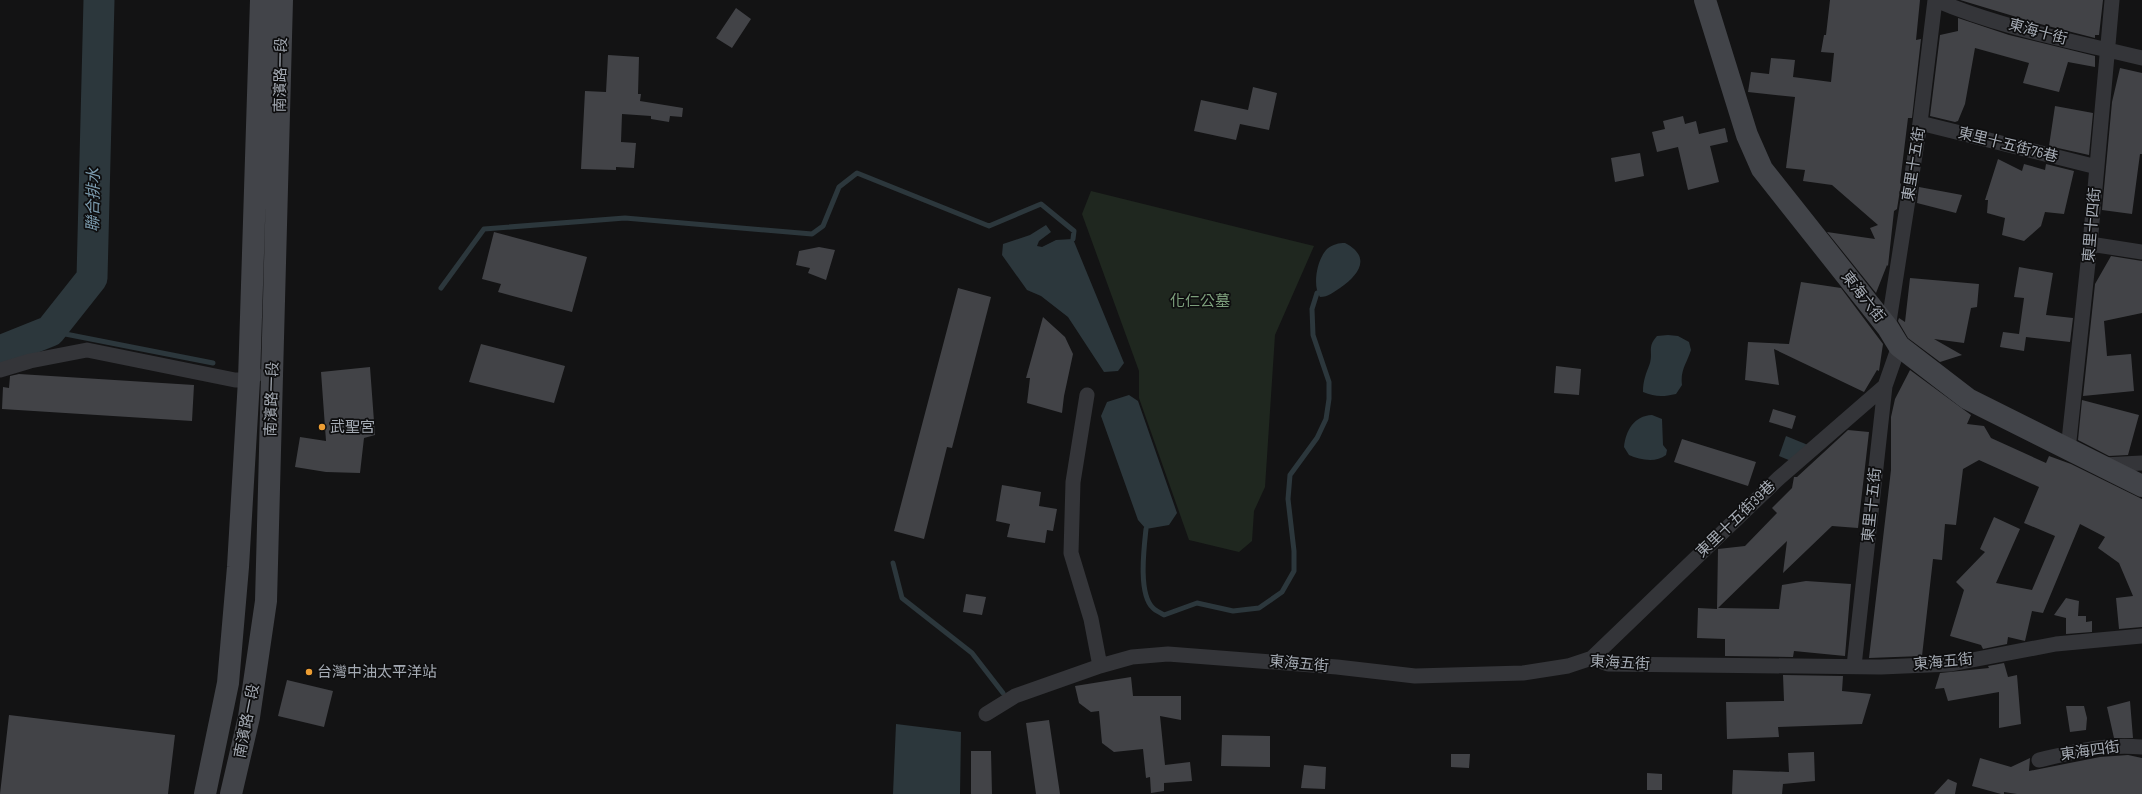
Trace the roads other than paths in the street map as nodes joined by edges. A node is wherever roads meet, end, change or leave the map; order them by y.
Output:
1 (261, 0) edge
2 (282, 0) edge
3 (1706, 0) edge
4 (1936, 0) edge
5 (2112, 0) edge
6 (2107, 50) junction
7 (2142, 58) edge
8 (1920, 123) junction
9 (2097, 167) junction
10 (2090, 244) junction
11 (2142, 252) edge
12 (1893, 337) junction
13 (274, 361) junction
14 (0, 370) edge
15 (249, 380) junction
16 (1885, 386) junction
17 (1087, 395) dead end
18 (2068, 450) junction
19 (2142, 463) edge
20 (2103, 466) junction
21 (2142, 486) edge
22 (2142, 636) edge
23 (1592, 658) junction
24 (1100, 666) junction
25 (1854, 666) junction
26 (986, 714) dead end
27 (2142, 747) edge
28 (2039, 760) dead end
29 (205, 794) edge
30 (231, 794) edge

1 - 15 main road, 南濱路一段
2 - 13 main road, 南濱路一段
3 - 12 main road, 東海六街
4 - 6 street, 東海十街
4 - 8 street, 東里十五街
5 - 6 street, 東里十四街
6 - 7 street, 東海十街
6 - 9 street, 東里十四街
8 - 9 street, 東里十五街76巷
8 - 12 street, 東里十五街
9 - 10 street, 東里十四街
10 - 11 street
10 - 18 street, 東里十四街
12 - 16 street, 東里十五街
12 - 18 main road, 東海六街
13 - 15 street
13 - 30 main road, 南濱路一段
14 - 15 street
15 - 29 main road, 南濱路一段
16 - 23 street, 東里十五街39巷
16 - 25 street, 東里十五街
17 - 24 street
18 - 20 main road, 東海六街
19 - 20 street
20 - 21 main road, 東海六街
22 - 25 street, 東海五街
23 - 24 street, 東海五街
23 - 25 street, 東海五街
24 - 26 street, 東海五街
27 - 28 street, 東海四街

